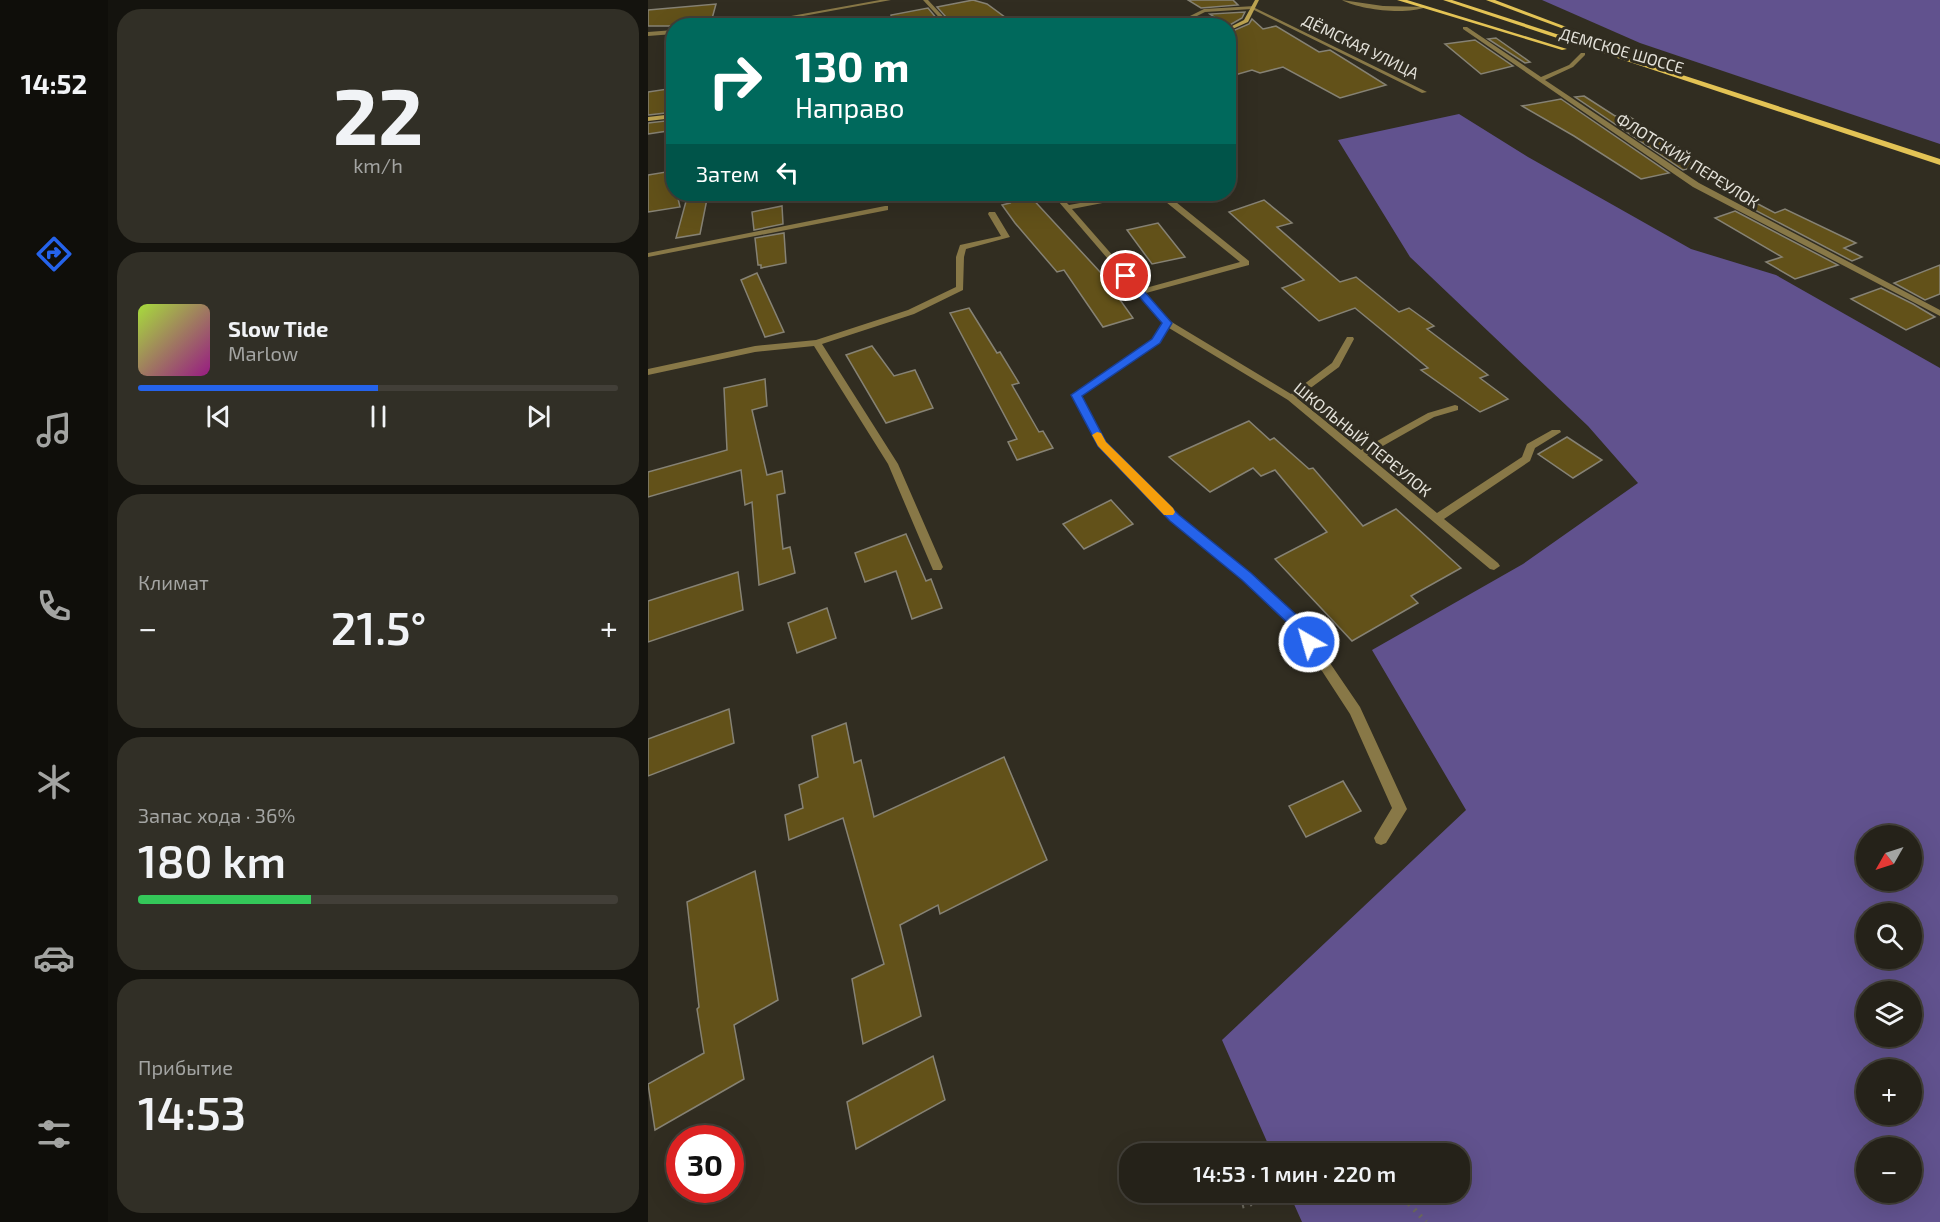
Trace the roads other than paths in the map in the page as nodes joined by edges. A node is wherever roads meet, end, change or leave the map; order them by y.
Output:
1 (889, 0) edge
2 (925, 0) edge
3 (1257, 0) edge
4 (1344, 0) edge
5 (1400, 0) edge
6 (1446, 0) edge
7 (1489, 0) edge
8 (1423, 7) junction
9 (1253, 8) junction
10 (784, 18) edge
11 (942, 18) edge
12 (1189, 18) edge
13 (1236, 26) edge
14 (1465, 28) dead end
15 (666, 33) edge
16 (648, 34) edge
17 (1591, 38) dead end
18 (1601, 42) dead end
19 (1583, 54) junction
20 (1540, 80) junction
21 (1724, 91) junction
22 (1424, 92) dead end
23 (666, 117) edge
24 (648, 119) edge
25 (1837, 129) junction
26 (1940, 162) edge
27 (1061, 201) edge
28 (1102, 201) edge
29 (1169, 201) edge
30 (885, 208) dead end
31 (1067, 208) junction
32 (992, 214) dead end
33 (648, 255) edge
34 (1140, 292) junction
35 (1940, 313) edge
36 (1167, 323) junction
37 (1350, 339) dead end
38 (817, 343) junction
39 (648, 372) edge
40 (1291, 398) junction
41 (1455, 408) dead end
42 (1556, 432) dead end
43 (1360, 455) junction
44 (1437, 518) junction
45 (1494, 566) dead end
46 (937, 567) dead end
47 (1381, 838) dead end

1 - 10 street
2 - 11 street
3 - 9 street
4 - 8 street
5 - 8 main road, ДЕМСКОЕ ШОССЕ
6 - 21 main road, ДЕМСКОЕ ШОССЕ
7 - 17 main road
8 - 19 main road, ДЕМСКОЕ ШОССЕ
9 - 12 street
9 - 13 street
9 - 22 street, ДЁМСКАЯ УЛИЦА
14 - 20 street, ФЛОТСКИЙ ПЕРЕУЛОК
15 - 16 street
18 - 21 main road
19 - 20 street
19 - 25 main road, ДЕМСКОЕ ШОССЕ
20 - 35 street, ФЛОТСКИЙ ПЕРЕУЛОК
21 - 25 main road, ДЕМСКОЕ ШОССЕ
23 - 24 street
25 - 26 main road, ДЕМСКОЕ ШОССЕ
27 - 31 street, ШКОЛЬНЫЙ ПЕРЕУЛОК
28 - 31 street
29 - 34 street
30 - 33 street
31 - 34 street, ШКОЛЬНЫЙ ПЕРЕУЛОК
32 - 38 street
34 - 36 street, ШКОЛЬНЫЙ ПЕРЕУЛОК
36 - 40 street, ШКОЛЬНЫЙ ПЕРЕУЛОК
36 - 47 street
37 - 40 street
38 - 39 street
38 - 46 street
40 - 43 street, ШКОЛЬНЫЙ ПЕРЕУЛОК
41 - 43 street
42 - 44 street
43 - 44 street, ШКОЛЬНЫЙ ПЕРЕУЛОК
44 - 45 street, ШКОЛЬНЫЙ ПЕРЕУЛОК

